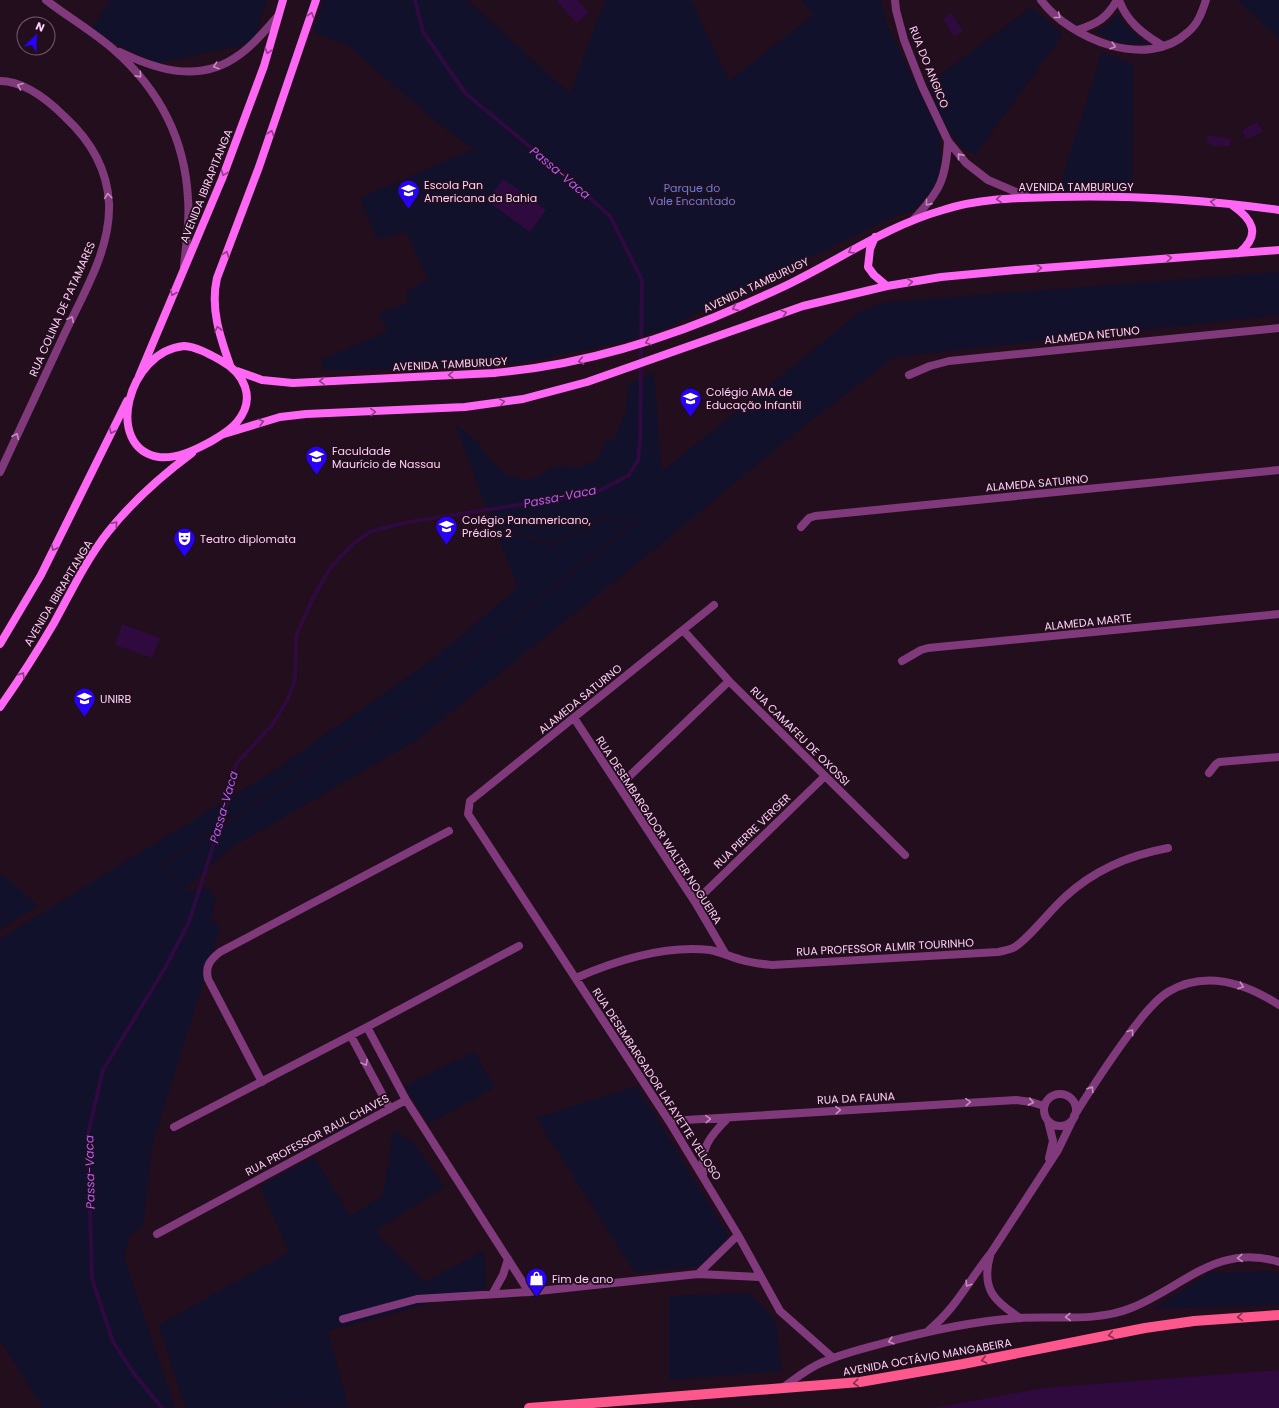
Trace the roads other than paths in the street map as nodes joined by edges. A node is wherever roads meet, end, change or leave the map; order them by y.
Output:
1 (46, 0) edge
2 (284, 0) edge
3 (316, 0) edge
4 (895, 0) edge
5 (1041, 0) edge
6 (1118, 0) edge
7 (1206, 0) edge
8 (278, 16) junction
9 (1077, 30) junction
10 (1163, 46) junction
11 (112, 48) junction
12 (0, 81) edge
13 (948, 141) junction
14 (1028, 197) junction
15 (1230, 204) junction
16 (1279, 210) edge
17 (914, 219) junction
18 (875, 237) junction
19 (1279, 250) edge
20 (1239, 253) junction
21 (184, 267) junction
22 (887, 286) junction
23 (1279, 328) edge
24 (230, 365) junction
25 (237, 371) junction
26 (138, 376) junction
27 (909, 376) dead end
28 (129, 396) junction
29 (224, 434) junction
30 (198, 448) junction
31 (1279, 470) edge
32 (0, 472) edge
33 (801, 528) dead end
34 (714, 605) dead end
35 (1279, 614) edge
36 (683, 630) junction
37 (0, 644) edge
38 (902, 661) dead end
39 (729, 681) junction
40 (0, 707) edge
41 (574, 718) junction
42 (1279, 757) edge
43 (1209, 773) dead end
44 (825, 776) junction
45 (619, 786) junction
46 (468, 814) joint
47 (449, 831) dead end
48 (1168, 848) dead end
49 (905, 855) dead end
50 (695, 902) junction
51 (519, 946) dead end
52 (725, 953) junction
53 (576, 978) junction
54 (1279, 1005) edge
55 (367, 1027) junction
56 (351, 1036) junction
57 (262, 1082) junction
58 (406, 1100) junction
59 (1044, 1106) junction
60 (390, 1109) junction
61 (728, 1118) junction
62 (1074, 1118) junction
63 (669, 1121) junction
64 (1048, 1121) junction
65 (174, 1127) dead end
66 (1047, 1164) junction
67 (704, 1177) junction
68 (157, 1234) dead end
69 (738, 1235) junction
70 (991, 1253) junction
71 (508, 1259) junction
72 (1279, 1262) edge
73 (698, 1274) junction
74 (759, 1277) junction
75 (529, 1292) junction
76 (494, 1293) junction
77 (1279, 1315) edge
78 (342, 1318) dead end
79 (1020, 1318) junction
80 (929, 1330) junction
81 (833, 1358) junction
82 (779, 1390) junction
83 (530, 1408) edge

1 - 11 street
2 - 8 main road, AVENIDA IBIRAPITANGA
24 -> 3 main road
4 - 13 street, RUA DO ANGICO
5 -> 9 street
6 - 9 street
6 - 10 street
7 - 10 street
8 -> 11 street
8 -> 21 main road, AVENIDA IBIRAPITANGA
9 -> 10 street
11 -> 21 street
32 -> 12 street, RUA COLINA DE PATAMARES
14 -> 13 street, RUA DO ANGICO
13 -> 17 street, RUA DO ANGICO
15 -> 14 main road, AVENIDA TAMBURUGY
14 -> 17 main road, AVENIDA TAMBURUGY
15 - 16 main road, AVENIDA TAMBURUGY
15 - 20 main road
17 - 18 main road, AVENIDA TAMBURUGY
18 - 22 main road
18 -> 25 main road, AVENIDA TAMBURUGY
19 - 20 main road
22 -> 20 main road
21 -> 26 main road, AVENIDA IBIRAPITANGA
29 -> 22 main road
23 - 27 street, ALAMEDA NETUNO
24 - 25 main road
24 - 26 main road
25 - 29 main road
26 - 28 main road
28 - 30 main road
28 -> 37 main road, AVENIDA IBIRAPITANGA
29 - 30 main road
40 -> 30 main road, AVENIDA IBIRAPITANGA
31 - 33 street, ALAMEDA SATURNO
34 - 36 street, ALAMEDA SATURNO
35 - 38 street, ALAMEDA MARTE
36 - 39 street, RUA CAMAFEU DE OXOSSI
36 - 41 street, ALAMEDA SATURNO
39 - 44 street, RUA CAMAFEU DE OXOSSI
39 - 45 street
41 - 45 street, RUA DESEMBARGADOR WALTER NOGUEIRA
41 - 46 street, ALAMEDA SATURNO
42 - 43 street
44 - 49 street, RUA CAMAFEU DE OXOSSI
44 - 50 street, RUA PIERRE VERGER
45 - 50 street, RUA DESEMBARGADOR WALTER NOGUEIRA
46 - 53 street, RUA DESEMBARGADOR LAFAYETTE VELLOSO
47 - 57 street
48 - 52 street, RUA PROFESSOR ALMIR TOURINHO
50 - 52 street, RUA DESEMBARGADOR WALTER NOGUEIRA
51 - 55 street
52 - 53 street, RUA PROFESSOR ALMIR TOURINHO
53 - 63 street, RUA DESEMBARGADOR LAFAYETTE VELLOSO
62 -> 54 street
55 - 56 street
55 - 58 street
56 - 57 street
56 -> 60 street
57 - 65 street
58 - 60 street, RUA PROFESSOR RAUL CHAVES
58 - 71 street, RUA PROFESSOR RAUL CHAVES
61 -> 59 street, RUA DA FAUNA
59 - 62 street
59 - 64 street
60 - 68 street, RUA PROFESSOR RAUL CHAVES
63 -> 61 street, RUA DA FAUNA
61 - 67 street
62 - 64 street
62 - 66 street
63 - 67 street, RUA DESEMBARGADOR LAFAYETTE VELLOSO
64 - 66 street
66 - 70 street
67 - 69 street, RUA DESEMBARGADOR LAFAYETTE VELLOSO
69 - 73 street
69 - 74 street, RUA DESEMBARGADOR LAFAYETTE VELLOSO
70 - 79 street
70 -> 80 street
71 - 75 street, RUA PROFESSOR RAUL CHAVES
71 - 76 street
72 -> 79 street
73 - 74 street
73 - 75 street
74 - 81 street, RUA DESEMBARGADOR LAFAYETTE VELLOSO
75 - 76 street
76 - 78 street
77 -> 82 main road, AVENIDA OCTÁVIO MANGABEIRA
79 - 80 street
80 -> 81 street
81 - 82 street
82 - 83 main road, AVENIDA OCTÁVIO MANGABEIRA

